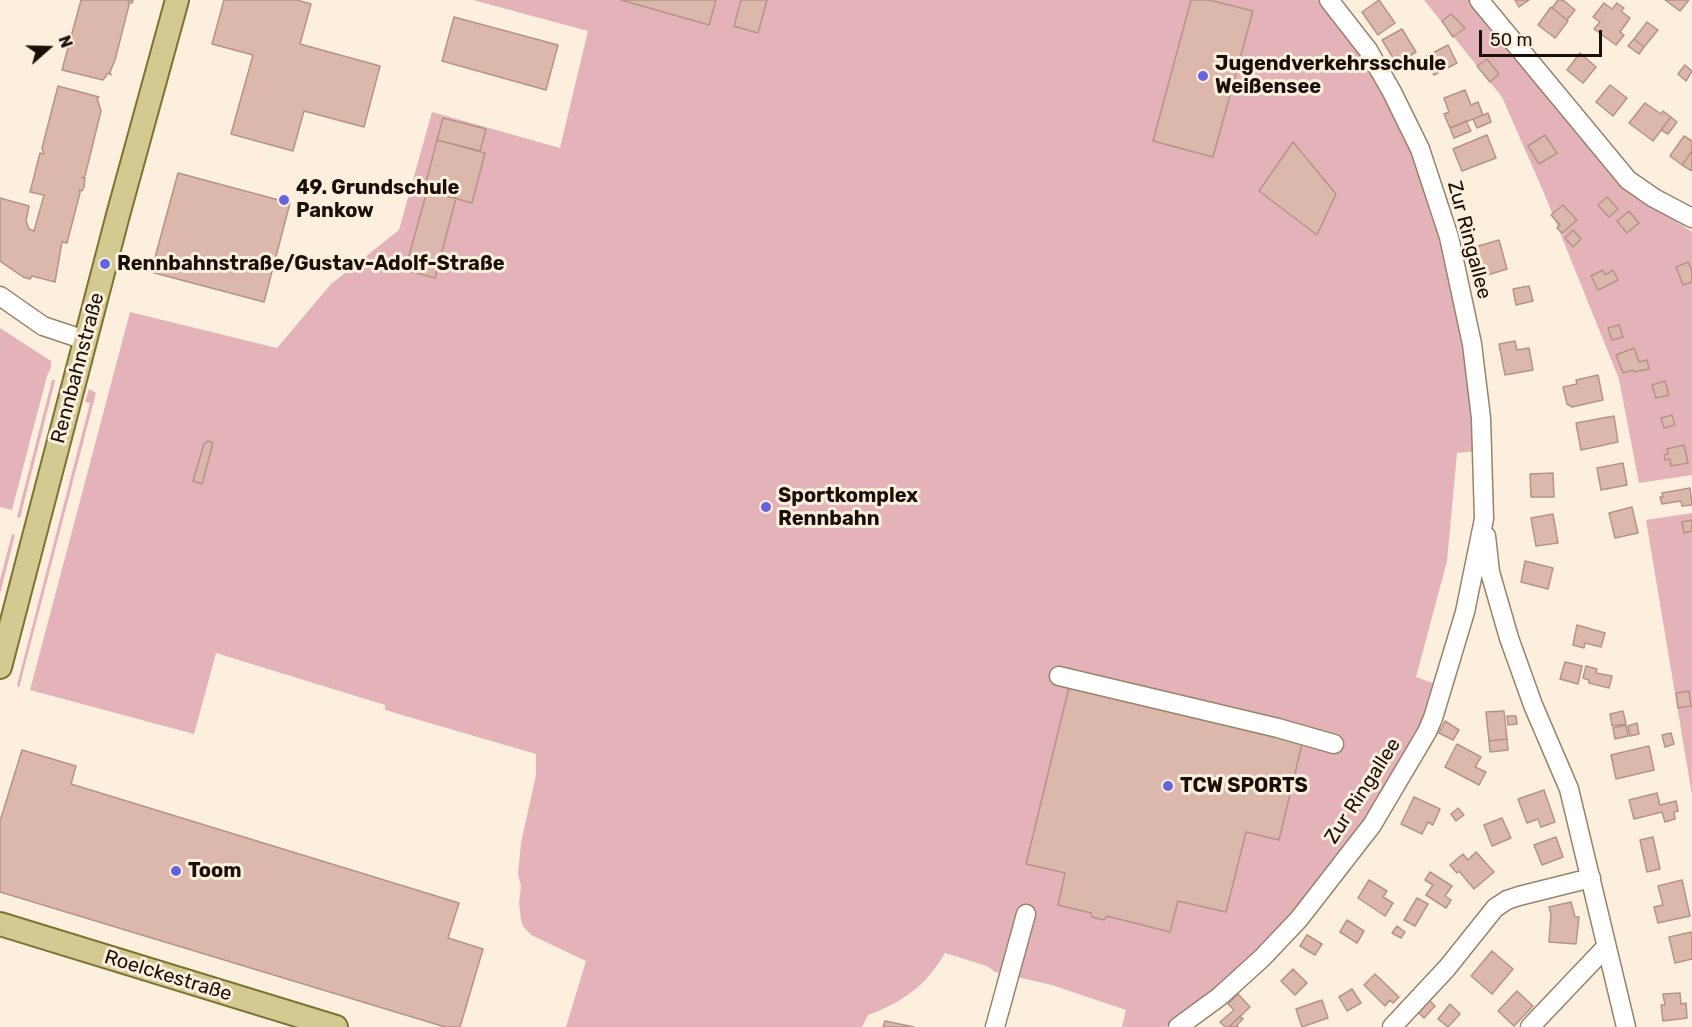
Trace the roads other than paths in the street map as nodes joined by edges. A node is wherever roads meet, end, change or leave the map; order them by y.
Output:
1 (177, 0) edge
2 (1329, 0) edge
3 (1479, 0) edge
4 (1692, 218) edge
5 (0, 296) edge
6 (85, 340) junction
7 (1484, 519) junction
8 (0, 667) edge
9 (1059, 676) dead end
10 (1334, 744) dead end
11 (1591, 878) junction
12 (1026, 915) dead end
13 (0, 924) edge
14 (1606, 947) junction
15 (336, 1027) edge
16 (995, 1027) edge
17 (1178, 1027) edge
18 (1392, 1027) edge
19 (1530, 1027) edge
20 (1626, 1027) edge

1 - 6 main road, Rennbahnstraße
2 - 7 street, Zur Ringallee
3 - 4 street
5 - 6 street
6 - 8 main road, Rennbahnstraße
7 - 11 street, Zur Ringallee
7 - 17 street, Zur Ringallee
9 - 10 street
11 - 14 street, Zur Ringallee
11 - 18 street
12 - 16 street
13 - 15 main road, Roelckestraße
14 - 19 street
14 - 20 street, Zur Ringallee

